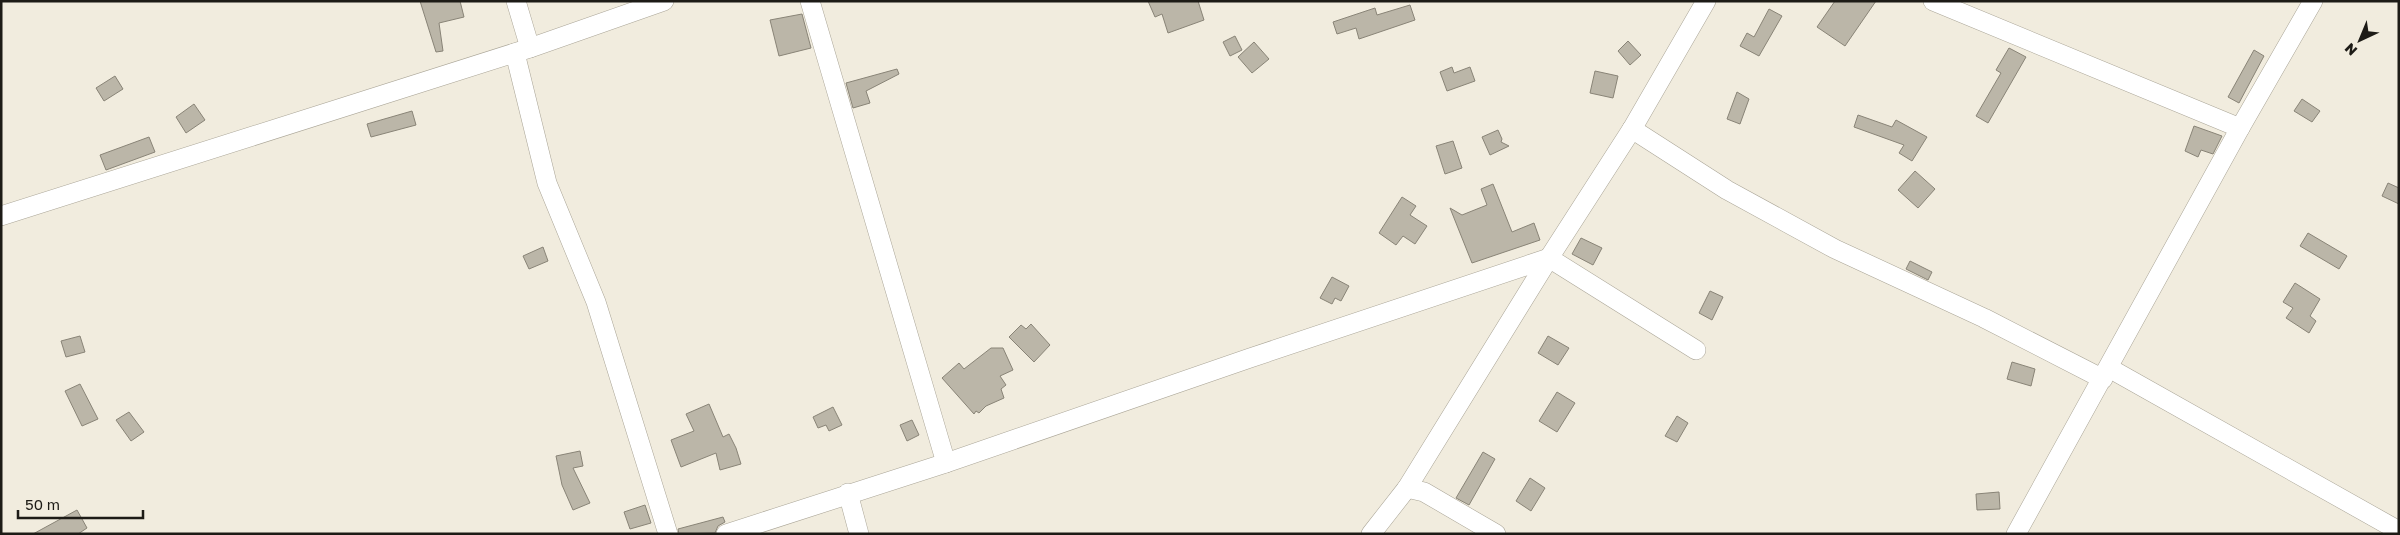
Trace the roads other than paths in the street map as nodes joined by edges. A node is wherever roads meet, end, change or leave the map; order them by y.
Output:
1 (516, 1) edge
2 (664, 1) edge
3 (810, 1) edge
4 (1706, 1) edge
5 (1933, 1) edge
6 (2313, 1) edge
7 (522, 50) junction
8 (2240, 128) junction
9 (1632, 129) junction
10 (1, 216) edge
11 (1548, 258) junction
12 (1696, 350) dead end
13 (2106, 373) junction
14 (946, 463) junction
15 (1407, 488) junction
16 (848, 493) junction
17 (2399, 531) edge
18 (668, 534) edge
19 (726, 534) edge
20 (859, 534) edge
21 (1371, 534) edge
22 (1496, 534) edge
23 (2016, 534) edge

1 - 7 street
2 - 7 street
3 - 14 street
4 - 9 street
5 - 8 street
6 - 8 street
7 - 10 street
7 - 18 street
8 - 13 street
9 - 11 street
9 - 13 street
11 - 12 street
11 - 14 street
11 - 15 street
13 - 17 street
13 - 23 street
14 - 16 street
15 - 21 street
15 - 22 street
16 - 19 street
16 - 20 street

